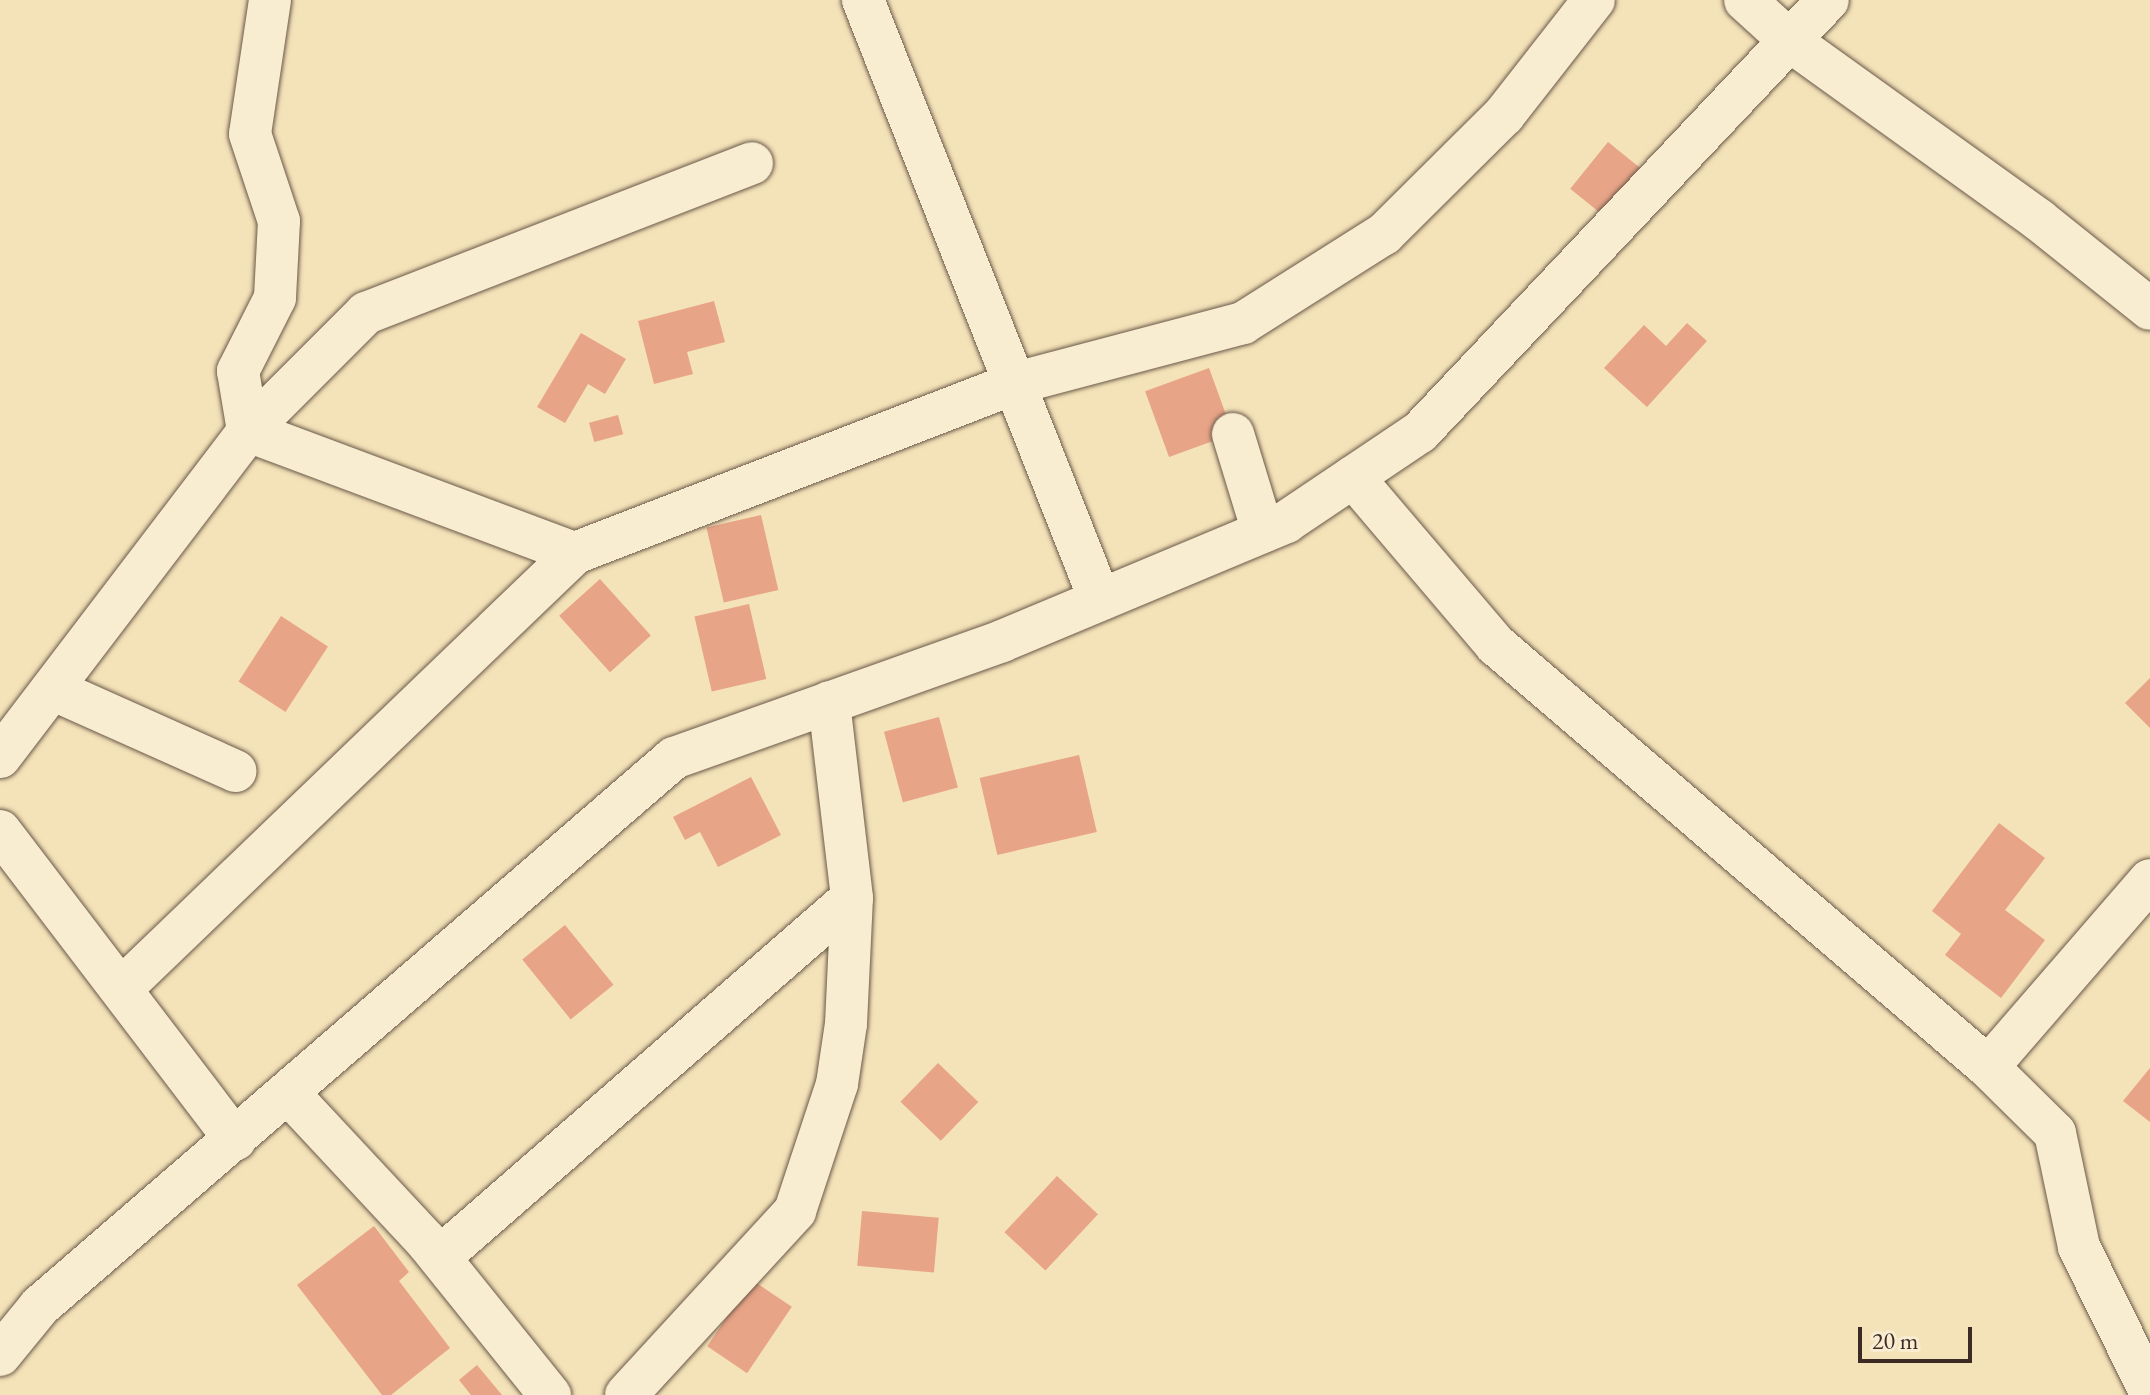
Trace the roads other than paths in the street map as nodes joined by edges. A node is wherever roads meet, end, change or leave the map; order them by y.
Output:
1 (270, 0) edge
2 (863, 0) edge
3 (1594, 0) edge
4 (1745, 0) edge
5 (1828, 0) edge
6 (1790, 41) junction
7 (752, 163) dead end
8 (2142, 288) edge
9 (1016, 383) junction
10 (248, 431) junction
11 (1233, 434) dead end
12 (1353, 477) junction
13 (1263, 532) junction
14 (575, 553) junction
15 (1100, 600) junction
16 (52, 689) junction
17 (829, 702) junction
18 (0, 757) edge
19 (235, 771) dead end
20 (0, 831) edge
21 (2150, 880) edge
22 (852, 898) junction
23 (121, 989) junction
24 (1988, 1067) junction
25 (289, 1094) junction
26 (235, 1140) junction
27 (440, 1257) junction
28 (0, 1355) edge
29 (2140, 1386) edge
30 (550, 1395) edge
31 (626, 1395) edge

1 - 10 street
2 - 9 street
3 - 9 street
4 - 6 street
5 - 6 street
6 - 8 street
6 - 12 street
7 - 10 street
9 - 14 street
9 - 15 street
10 - 14 street
10 - 16 street
11 - 13 street
12 - 13 street
12 - 24 street
13 - 15 street
14 - 23 street
15 - 17 street
16 - 18 street
16 - 19 street
17 - 22 street
17 - 25 street
20 - 23 street
21 - 24 street
22 - 27 street
22 - 31 street
23 - 26 street
24 - 29 street
25 - 26 street
25 - 27 street
26 - 28 street
27 - 30 street

